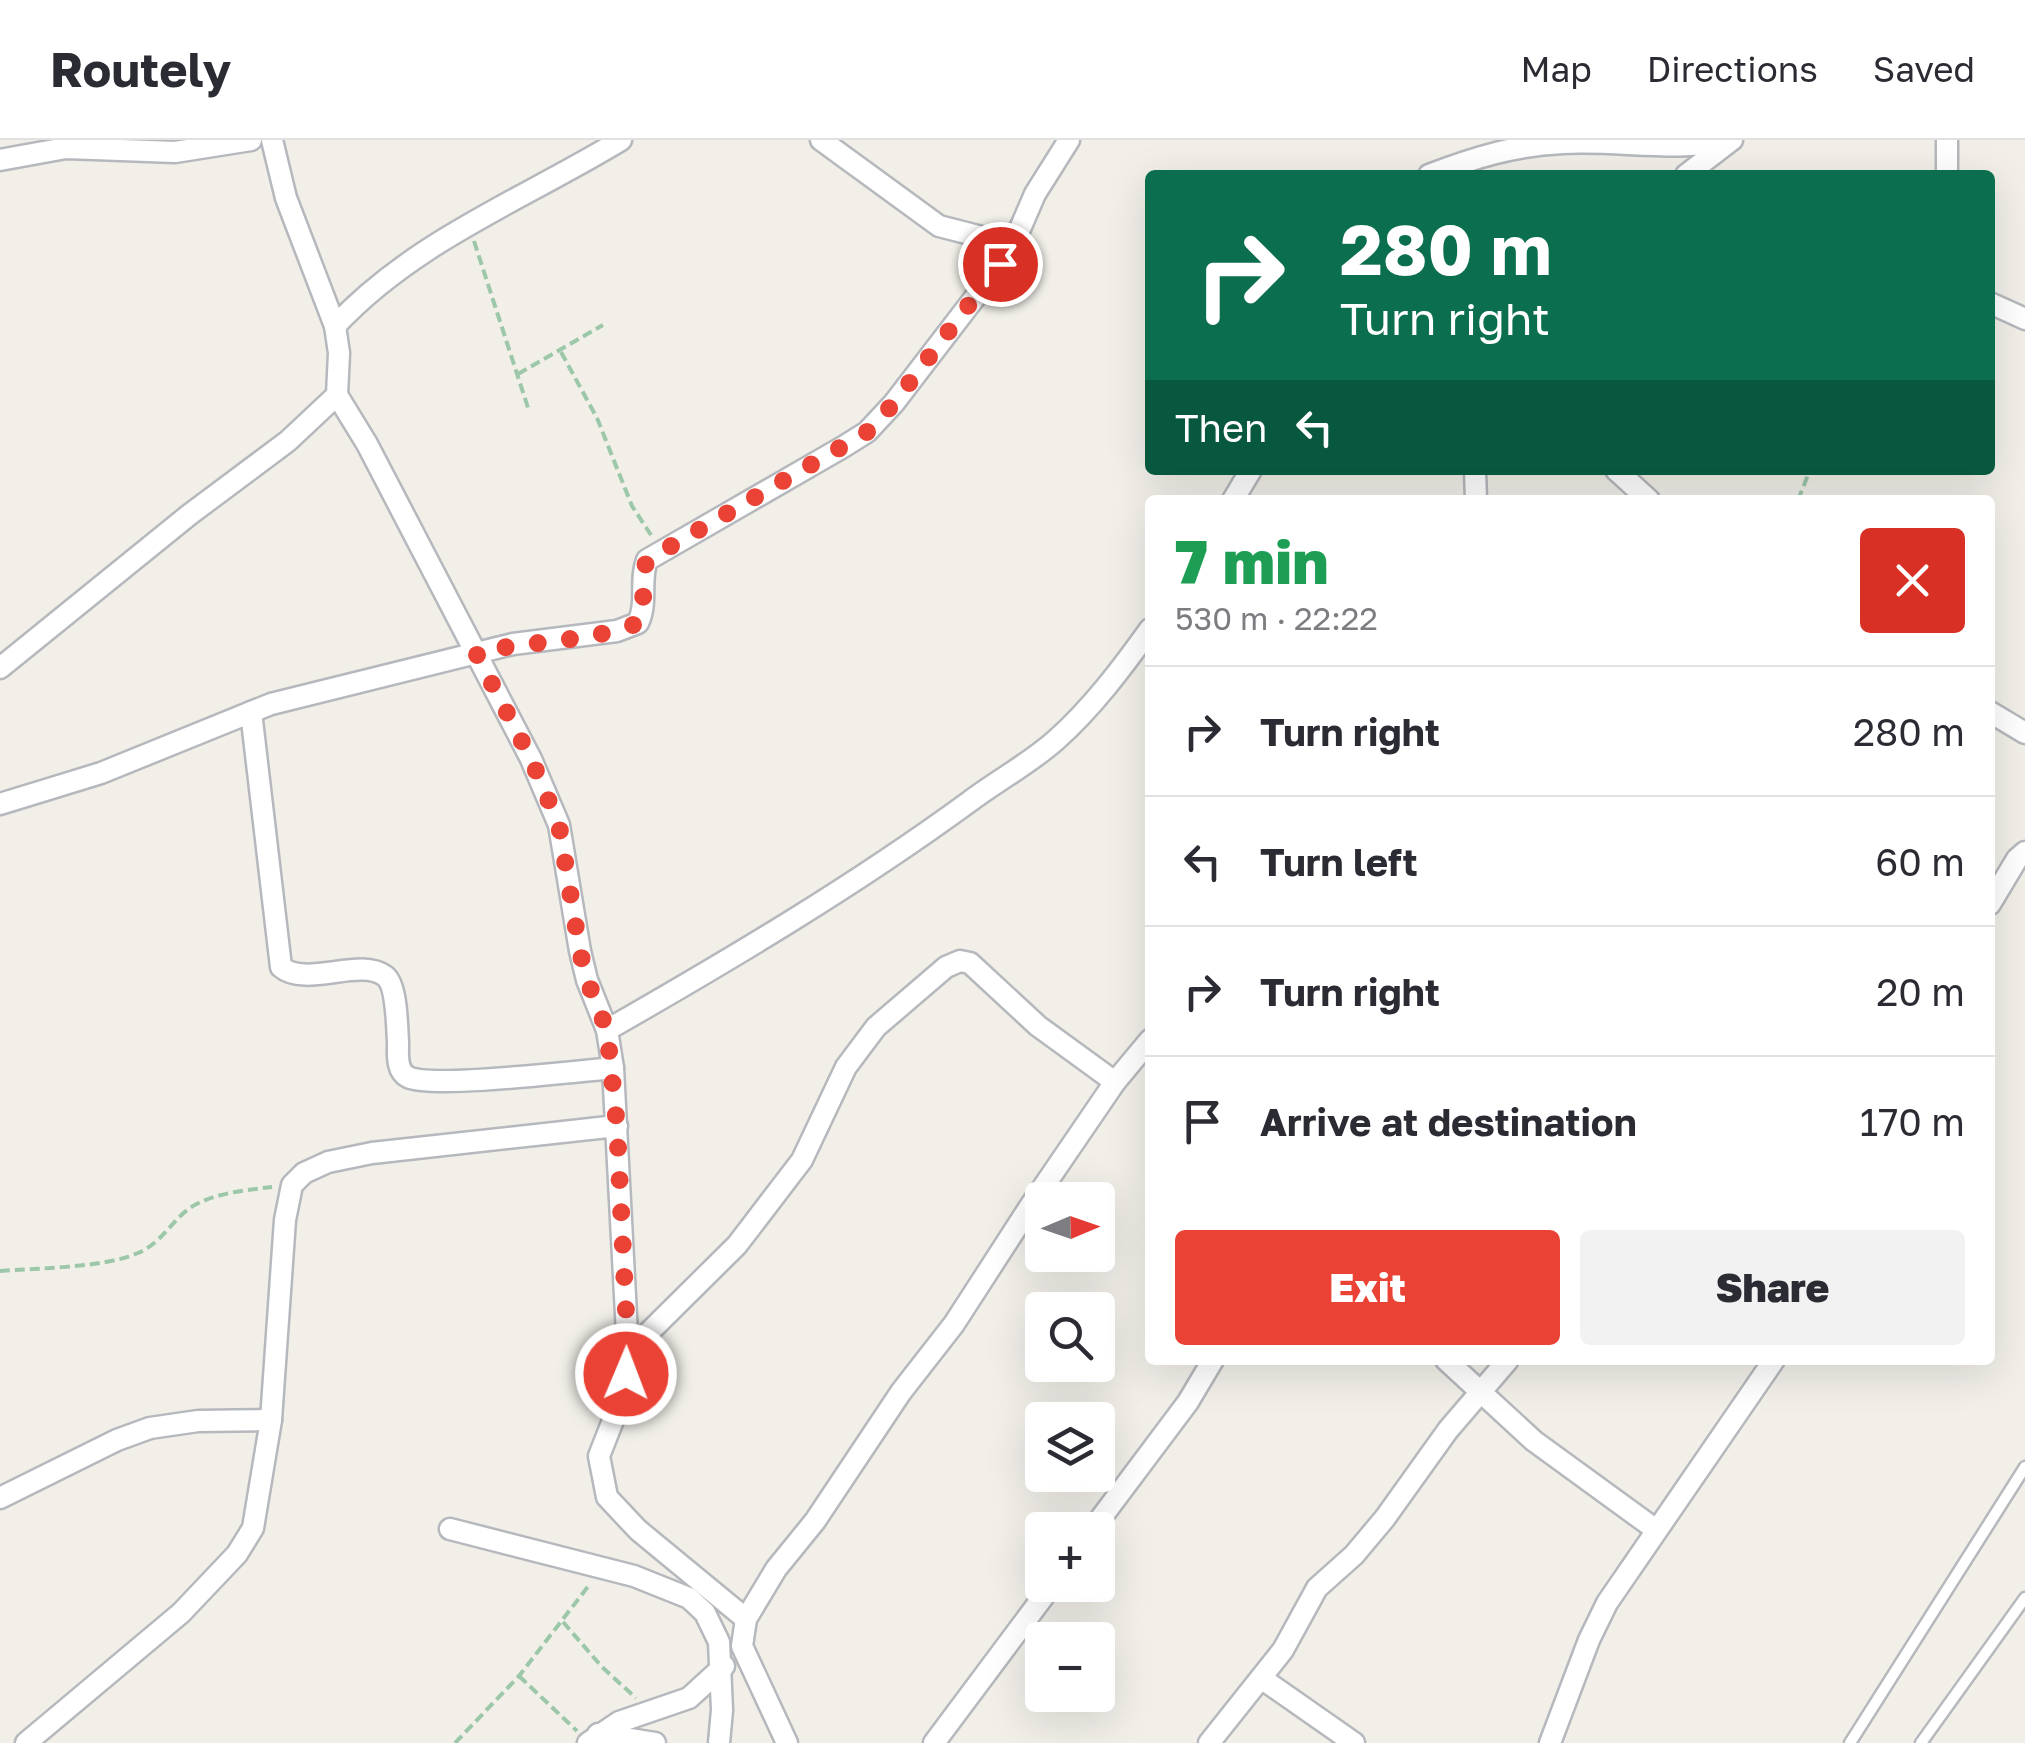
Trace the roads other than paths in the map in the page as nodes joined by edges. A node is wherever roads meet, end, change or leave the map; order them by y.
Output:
1 (251, 140) edge
2 (272, 140) edge
3 (621, 140) edge
4 (820, 140) edge
5 (1068, 140) edge
6 (1731, 140) edge
7 (1948, 140) edge
8 (0, 160) edge
9 (1444, 170) edge
10 (1692, 170) edge
11 (1946, 170) edge
12 (1013, 245) junction
13 (1995, 304) edge
14 (2025, 319) edge
15 (336, 326) junction
16 (337, 394) junction
17 (1622, 475) edge
18 (1644, 495) edge
19 (1145, 636) edge
20 (476, 653) junction
21 (0, 668) edge
22 (251, 712) junction
23 (1995, 715) edge
24 (2025, 733) edge
25 (0, 804) edge
26 (2022, 858) edge
27 (1995, 897) edge
28 (607, 1030) junction
29 (1145, 1053) edge
30 (613, 1068) junction
31 (1115, 1082) junction
32 (617, 1126) junction
33 (628, 1353) junction
34 (1211, 1365) edge
35 (1452, 1365) edge
36 (1504, 1365) edge
37 (1771, 1365) edge
38 (1482, 1392) junction
39 (271, 1420) junction
40 (2025, 1468) edge
41 (0, 1498) edge
42 (1106, 1512) edge
43 (450, 1529) dead end
44 (1655, 1529) junction
45 (2025, 1598) edge
46 (1039, 1602) edge
47 (746, 1619) junction
48 (742, 1646) junction
49 (719, 1672) junction
50 (1262, 1678) junction
51 (593, 1739) edge
52 (26, 1743) edge
53 (655, 1743) edge
54 (719, 1743) edge
55 (786, 1743) edge
56 (934, 1743) edge
57 (1209, 1743) edge
58 (1354, 1743) edge
59 (1550, 1743) edge
60 (1850, 1743) edge
61 (1921, 1743) edge

1 - 8 street
2 - 15 street
3 - 15 street
4 - 12 street
5 - 12 street
6 - 9 street
6 - 10 street
7 - 11 street
12 - 20 street
13 - 14 street
15 - 16 street
16 - 20 street
16 - 21 street
17 - 18 street
19 - 28 street
20 - 22 street
20 - 28 street
22 - 25 street
22 - 30 street
23 - 24 street
26 - 27 street
28 - 30 street
29 - 31 street
30 - 32 street
31 - 33 street
31 - 47 street
32 - 33 street
32 - 39 street
33 - 47 street
34 - 42 street
35 - 38 street
36 - 38 street
37 - 44 street
38 - 44 street
38 - 50 street
39 - 41 street
39 - 52 street
40 - 60 lane
43 - 49 street
44 - 59 street
45 - 61 lane
46 - 56 street
47 - 48 street
48 - 49 street
48 - 55 street
49 - 51 street
49 - 54 street
50 - 57 street
50 - 58 street
51 - 53 street

